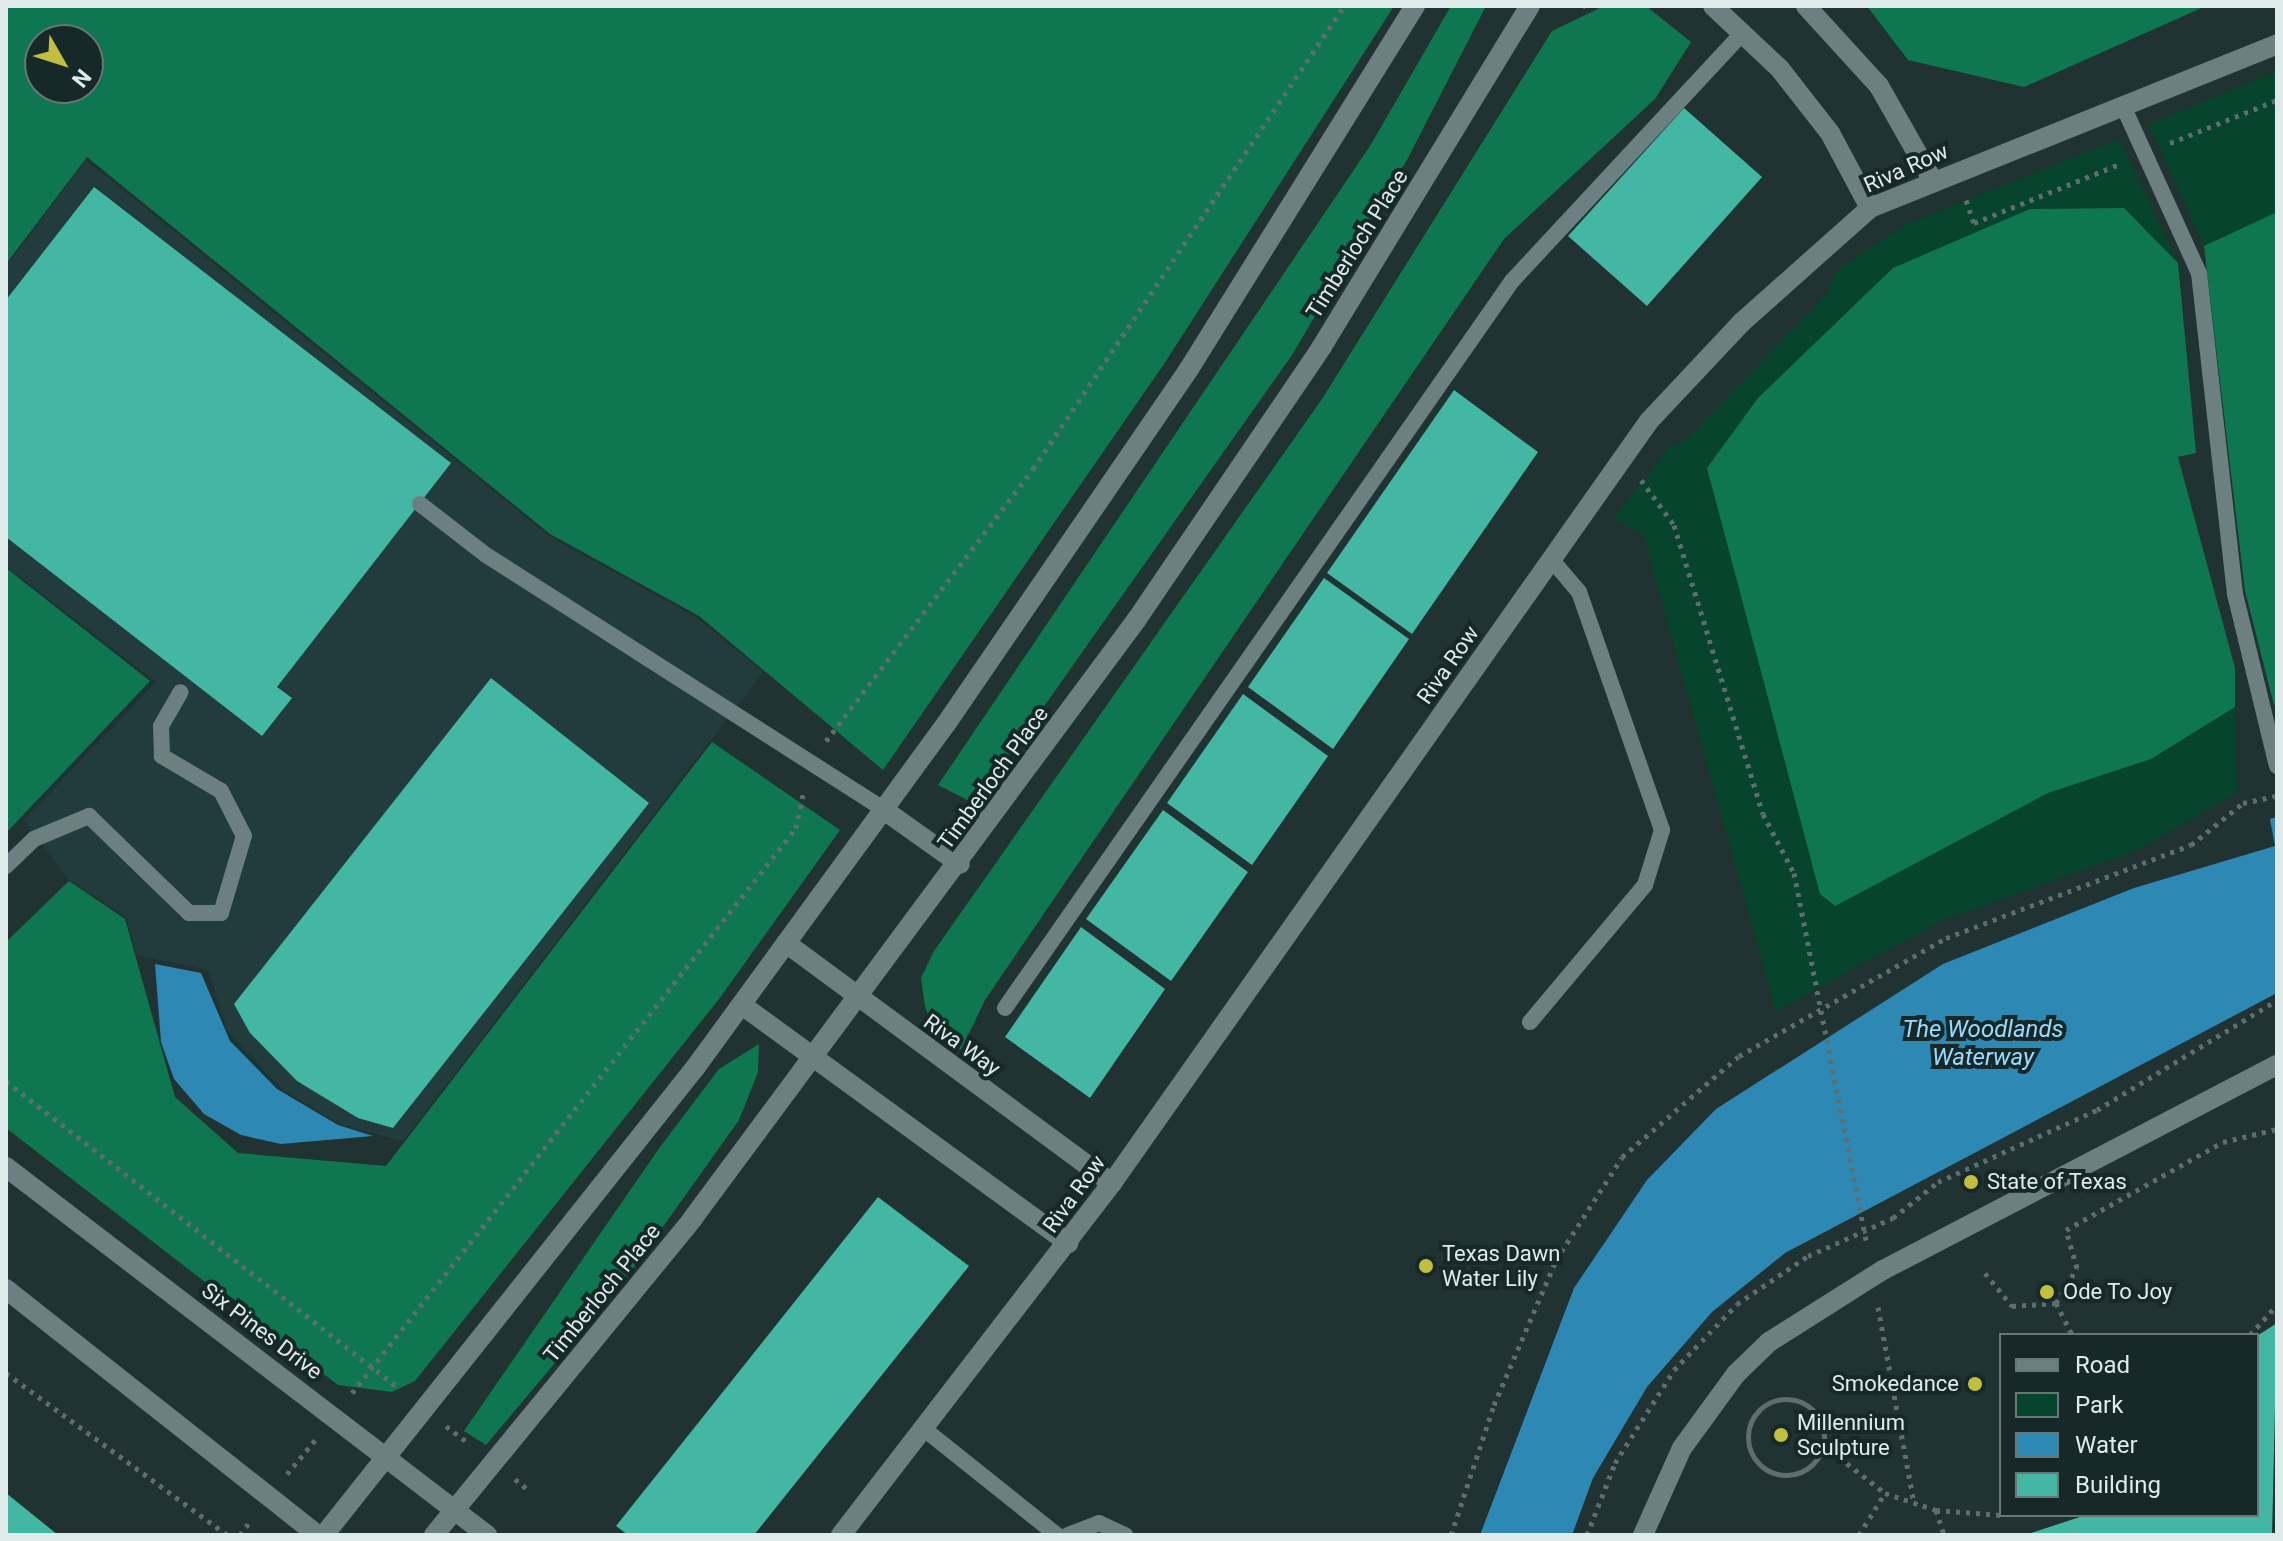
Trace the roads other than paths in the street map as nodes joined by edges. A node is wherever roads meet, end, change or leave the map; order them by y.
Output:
1 (1415, 6) edge
2 (1530, 6) edge
3 (1713, 6) edge
4 (1806, 6) edge
5 (1743, 32) junction
6 (2277, 44) edge
7 (2124, 108) junction
8 (1933, 181) junction
9 (1870, 208) junction
10 (420, 504) dead end
11 (1552, 560) junction
12 (181, 692) dead end
13 (2277, 766) edge
14 (884, 810) junction
15 (960, 864) junction
16 (6, 866) edge
17 (786, 943) junction
18 (858, 1000) junction
19 (742, 1005) junction
20 (1005, 1008) dead end
21 (1530, 1022) dead end
22 (815, 1056) junction
23 (2277, 1065) edge
24 (6, 1167) edge
25 (1112, 1183) junction
26 (1068, 1243) junction
27 (6, 1289) edge
28 (924, 1429) junction
29 (387, 1456) junction
30 (454, 1510) junction
31 (317, 1535) edge
32 (324, 1535) edge
33 (434, 1535) edge
34 (487, 1535) edge
35 (841, 1535) edge
36 (1057, 1535) edge
37 (1068, 1535) edge
38 (1125, 1535) edge
39 (1643, 1535) edge

1 - 14 street
2 - 15 street, Timberloch Place
3 - 5 street
4 - 8 street
5 - 9 street
5 - 20 lane
6 - 7 street, Riva Row
7 - 8 street, Riva Row
7 - 13 lane
8 - 9 street, Riva Row
9 - 11 street, Riva Row
10 - 14 lane
11 - 21 lane
11 - 25 street, Riva Row
12 - 16 lane
14 - 15 street
14 - 17 street
15 - 18 street, Timberloch Place
17 - 18 street, Riva Way
17 - 19 street
18 - 22 street, Timberloch Place
18 - 25 street, Riva Way
19 - 22 street
19 - 29 street
22 - 26 street
22 - 30 street, Timberloch Place
23 - 39 street
24 - 29 street, Six Pines Drive
25 - 26 street, Riva Row
26 - 28 street, Riva Row
27 - 31 street
28 - 35 street, Riva Row
28 - 36 lane
29 - 30 street, Six Pines Drive
29 - 32 street
30 - 33 street, Timberloch Place
30 - 34 street, Six Pines Drive
37 - 38 lane

